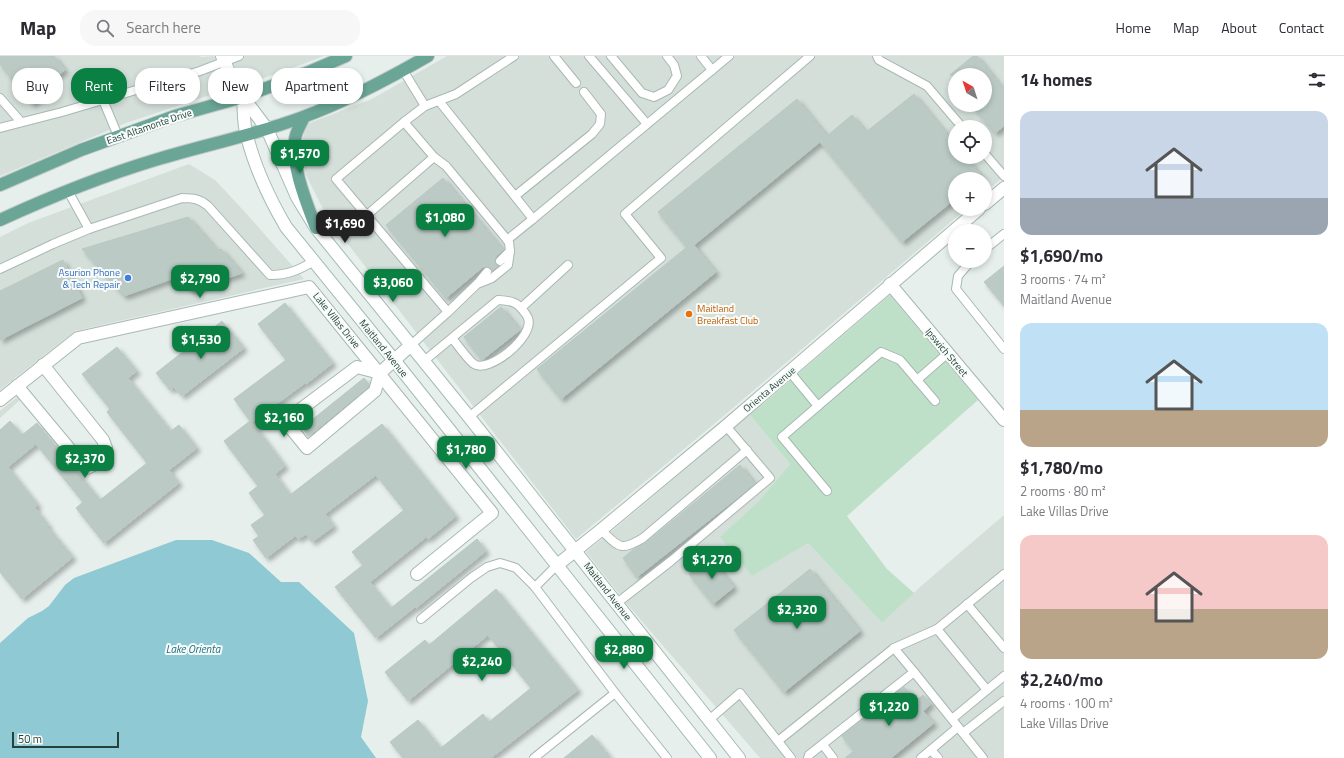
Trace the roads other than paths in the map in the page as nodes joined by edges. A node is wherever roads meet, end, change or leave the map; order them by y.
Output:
1 (240, 56) edge
2 (346, 56) edge
3 (428, 56) edge
4 (514, 56) edge
5 (554, 56) edge
6 (589, 56) edge
7 (611, 56) edge
8 (667, 56) edge
9 (701, 56) edge
10 (729, 56) edge
11 (810, 56) edge
12 (877, 56) edge
13 (224, 59) edge
14 (403, 70) junction
15 (712, 70) junction
16 (576, 83) dead end
17 (263, 89) edge
18 (584, 92) dead end
19 (127, 93) edge
20 (0, 98) edge
21 (439, 101) junction
22 (89, 104) edge
23 (105, 104) edge
24 (216, 104) edge
25 (244, 104) edge
26 (249, 104) edge
27 (425, 106) junction
28 (304, 117) junction
29 (956, 120) edge
30 (21, 122) junction
31 (404, 122) junction
32 (647, 124) junction
33 (0, 128) edge
34 (267, 129) junction
35 (246, 135) junction
36 (118, 136) junction
37 (434, 157) junction
38 (992, 162) edge
39 (1004, 176) edge
40 (0, 185) edge
41 (1004, 188) edge
42 (68, 191) junction
43 (515, 196) junction
44 (992, 198) edge
45 (367, 215) junction
46 (971, 216) edge
47 (533, 219) junction
48 (0, 220) edge
49 (316, 228) junction
50 (89, 229) junction
51 (1004, 234) edge
52 (507, 240) junction
53 (992, 243) edge
54 (510, 251) junction
55 (500, 261) dead end
56 (314, 262) junction
57 (568, 264) dead end
58 (965, 268) edge
59 (0, 269) edge
60 (487, 272) dead end
61 (477, 284) junction
62 (890, 284) junction
63 (521, 308) junction
64 (448, 312) junction
65 (452, 338) junction
66 (411, 345) junction
67 (1004, 348) edge
68 (948, 353) junction
69 (394, 360) junction
70 (424, 361) junction
71 (43, 365) junction
72 (789, 371) junction
73 (380, 373) junction
74 (917, 380) junction
75 (17, 386) junction
76 (0, 400) edge
77 (935, 401) dead end
78 (818, 406) junction
79 (470, 417) junction
80 (1004, 420) edge
81 (726, 426) junction
82 (747, 450) junction
83 (827, 491) dead end
84 (601, 530) junction
85 (575, 550) junction
86 (556, 566) junction
87 (417, 574) dead end
88 (1004, 574) edge
89 (534, 587) junction
90 (617, 603) junction
91 (967, 604) junction
92 (421, 619) dead end
93 (937, 629) junction
94 (894, 648) junction
95 (1004, 648) edge
96 (914, 672) junction
97 (1004, 676) edge
98 (987, 690) junction
99 (616, 693) junction
100 (1001, 704) edge
101 (1004, 713) edge
102 (708, 720) junction
103 (952, 720) junction
104 (961, 730) junction
105 (778, 741) junction
106 (823, 745) junction
107 (931, 750) junction
108 (534, 758) edge
109 (667, 758) edge
110 (710, 758) edge
111 (739, 758) edge
112 (791, 758) edge
113 (808, 758) edge
114 (833, 758) edge
115 (921, 758) edge
116 (938, 758) edge
117 (983, 758) edge

1 - 13 lane
2 - 17 main road, East Altamonte Drive
3 - 14 main road
4 - 21 lane
5 - 16 lane
6 - 32 lane
7 - 8 lane
9 - 15 lane
10 - 15 lane
11 - 79 lane
12 - 29 lane
13 - 19 lane
14 - 27 lane
14 - 28 main road
15 - 32 lane
18 - 43 lane
20 - 30 lane
21 - 27 lane
21 - 43 lane
22 - 30 lane
23 - 36 lane
24 - 36 main road, East Altamonte Drive
25 - 35 street, Maitland Avenue
26 - 34 street, Maitland Avenue
27 - 31 lane
28 - 34 main road
28 - 49 main road
30 - 33 lane
31 - 37 lane
31 - 45 lane
32 - 47 lane
34 - 35 main road
34 - 49 street, Maitland Avenue
35 - 42 main road
35 - 56 street, Maitland Avenue
36 - 40 main road, East Altamonte Drive
37 - 45 lane
37 - 52 lane
38 - 39 lane
41 - 44 street
42 - 48 main road
42 - 50 lane
43 - 47 lane
45 - 64 lane
46 - 62 street, Orienta Avenue
47 - 52 lane
49 - 66 street, Maitland Avenue
50 - 56 lane
50 - 59 lane
51 - 53 lane
52 - 54 lane
54 - 55 lane
54 - 61 lane
56 - 69 street, Maitland Avenue
57 - 63 lane
58 - 67 lane
60 - 61 lane
61 - 64 lane
62 - 68 street, Ipswich Street
62 - 72 street, Orienta Avenue
63 - 65 lane
63 - 65 lane
64 - 66 lane
65 - 70 lane
66 - 69 street
66 - 70 street, Maitland Avenue
68 - 74 lane
68 - 80 street, Ipswich Street
69 - 73 street
69 - 86 street, Maitland Avenue
70 - 79 street, Maitland Avenue
71 - 73 street, Lake Villas Drive
71 - 75 street, Lake Villas Drive
71 - 75 street
72 - 78 lane
72 - 81 street, Orienta Avenue
73 - 73 street
73 - 87 street, Lake Villas Drive
74 - 77 lane
74 - 78 lane
75 - 76 street, Lake Villas Drive
78 - 83 lane
79 - 85 street, Maitland Avenue
81 - 82 lane
81 - 84 street, Orienta Avenue
82 - 84 lane
82 - 90 lane
84 - 85 street, Orienta Avenue
85 - 86 street, Orienta Avenue
85 - 90 street, Maitland Avenue
86 - 89 lane
86 - 110 street, Maitland Avenue
88 - 91 lane
89 - 92 lane
89 - 99 lane
90 - 102 street, Maitland Avenue
91 - 93 lane
91 - 95 lane
93 - 94 lane
93 - 98 lane
94 - 96 lane
94 - 105 lane
96 - 103 lane
96 - 106 lane
97 - 98 lane
98 - 103 lane
99 - 108 lane
99 - 109 lane
100 - 101 lane
100 - 104 lane
102 - 105 lane
102 - 111 street, Maitland Avenue
103 - 104 lane
104 - 107 lane
104 - 117 lane
105 - 112 lane
106 - 113 lane
106 - 114 lane
107 - 115 lane
107 - 116 lane

